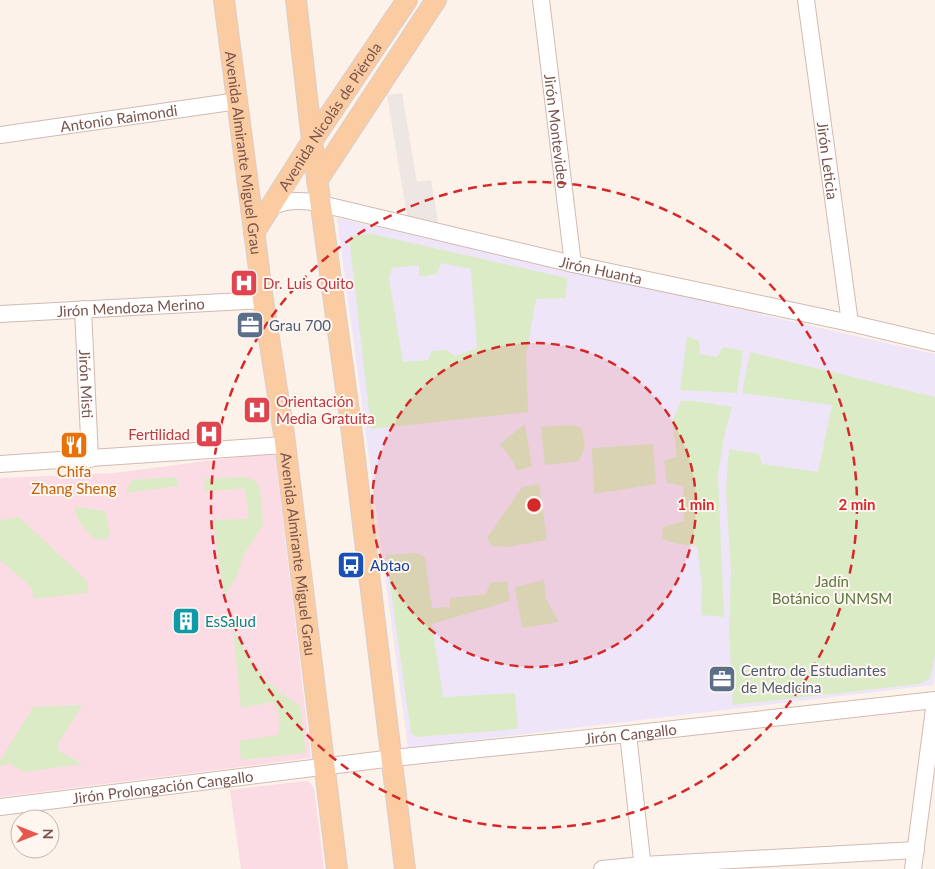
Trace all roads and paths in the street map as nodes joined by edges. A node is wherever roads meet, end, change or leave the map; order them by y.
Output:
1 (224, 0) edge
2 (296, 0) edge
3 (407, 0) edge
4 (436, 0) edge
5 (541, 0) edge
6 (806, 0) edge
7 (366, 60) junction
8 (388, 74) junction
9 (238, 101) junction
10 (0, 135) edge
11 (309, 145) junction
12 (317, 181) junction
13 (317, 203) junction
14 (262, 219) junction
15 (573, 264) junction
16 (263, 300) junction
17 (83, 309) junction
18 (0, 314) edge
19 (850, 323) junction
20 (935, 343) edge
21 (285, 446) junction
22 (90, 459) junction
23 (0, 464) edge
24 (935, 700) edge
25 (628, 734) junction
26 (388, 758) junction
27 (330, 765) junction
28 (0, 807) edge
29 (916, 850) junction
30 (643, 867) edge
31 (337, 869) edge
32 (405, 869) edge
33 (602, 869) edge
34 (913, 869) edge

1 - 9 main road, Avenida Almirante Miguel Grau
2 - 11 main road
3 - 7 main road, Avenida Nicolás de Piérola
4 - 8 main road, Avenida Nicolás de Piérola
5 - 15 street, Jirón Montevideo
6 - 19 street, Jirón Leticia
7 - 8 main road
7 - 11 main road, Avenida Nicolás de Piérola
8 - 12 main road, Avenida Nicolás de Piérola
9 - 10 street, Antonio Raimondi
9 - 14 main road, Avenida Almirante Miguel Grau
11 - 12 main road
11 - 14 main road, Avenida Nicolás de Piérola
12 - 13 main road
13 - 14 street, Jirón Huanta
13 - 15 street, Jirón Huanta
13 - 26 main road
14 - 16 main road, Avenida Almirante Miguel Grau
15 - 19 street, Jirón Huanta
16 - 17 street, Jirón Mendoza Merino
16 - 21 main road, Avenida Almirante Miguel Grau
17 - 18 street, Jirón Mendoza Merino
17 - 22 street, Jirón Misti
19 - 20 street, Jirón Huanta
21 - 22 street
21 - 27 main road, Avenida Almirante Miguel Grau
22 - 23 street
24 - 25 street, Jirón Cangallo
24 - 29 street
25 - 26 street, Jirón Cangallo
25 - 30 street
26 - 27 street, Jirón Cangallo
26 - 32 main road
27 - 28 street, Jirón Prolongación Cangallo
27 - 31 main road, Avenida Almirante Miguel Grau
29 - 30 street
29 - 34 street
30 - 33 street

